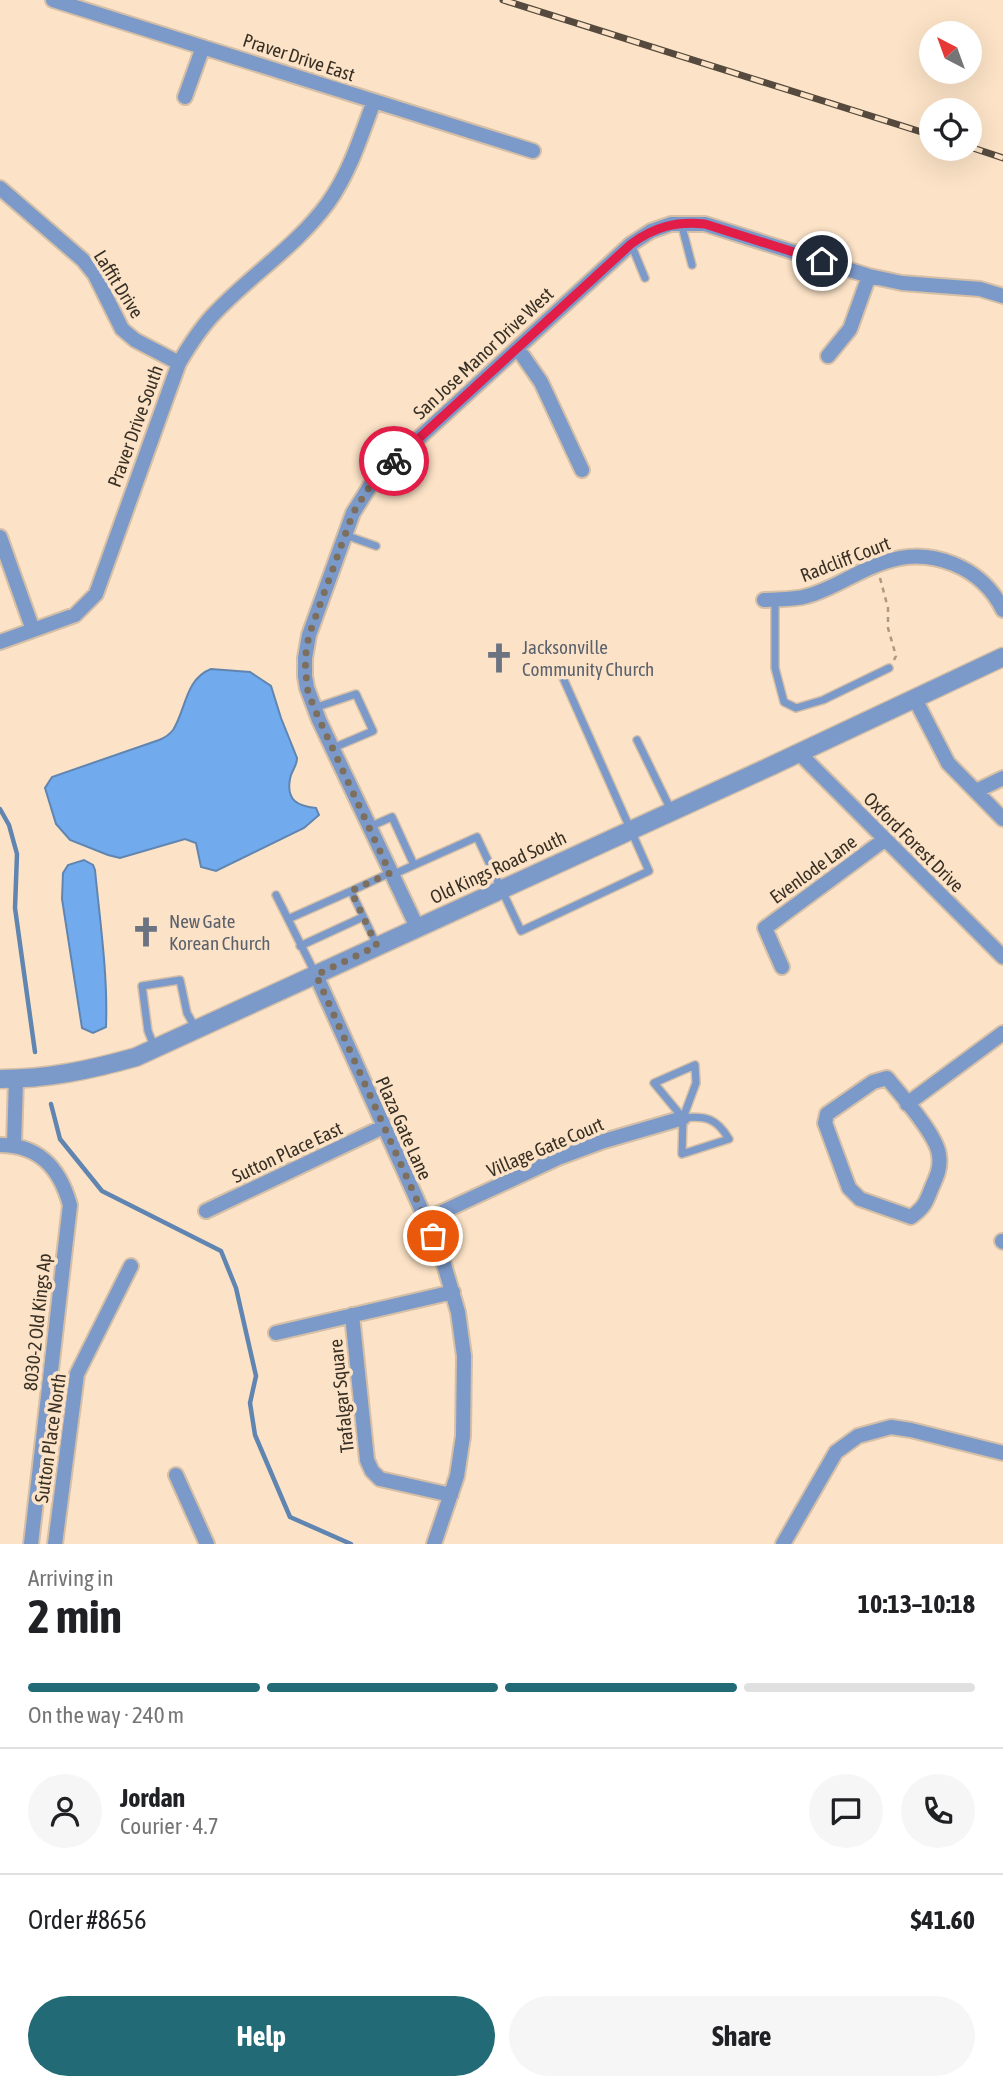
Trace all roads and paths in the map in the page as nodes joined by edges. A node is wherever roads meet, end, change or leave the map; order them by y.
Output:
1 (53, 0) edge
2 (203, 47) junction
3 (185, 97) dead end
4 (374, 101) junction
5 (533, 151) dead end
6 (0, 188) edge
7 (681, 223) junction
8 (635, 242) junction
9 (692, 265) dead end
10 (869, 276) junction
11 (645, 278) dead end
12 (1003, 296) edge
13 (518, 349) junction
14 (828, 356) dead end
15 (179, 363) junction
16 (582, 470) dead end
17 (345, 535) junction
18 (0, 537) edge
19 (376, 545) dead end
20 (877, 565) junction
21 (770, 600) joint
22 (1003, 610) edge
23 (33, 630) junction
24 (0, 642) edge
25 (1003, 657) edge
26 (889, 668) joint
27 (560, 671) dead end
28 (915, 699) junction
29 (314, 708) junction
30 (637, 740) dead end
31 (332, 749) junction
32 (799, 753) junction
33 (1003, 778) edge
34 (976, 791) junction
35 (671, 811) junction
36 (1003, 819) edge
37 (369, 827) junction
38 (630, 829) junction
39 (884, 840) junction
40 (414, 865) junction
41 (391, 874) junction
42 (502, 888) junction
43 (351, 891) junction
44 (276, 895) dead end
45 (363, 917) junction
46 (288, 919) junction
47 (417, 928) junction
48 (300, 946) junction
49 (377, 946) junction
50 (1003, 957) edge
51 (782, 967) dead end
52 (316, 975) junction
53 (196, 1030) junction
54 (1003, 1033) edge
55 (154, 1048) junction
56 (8, 1079) edge
57 (907, 1104) junction
58 (683, 1118) junction
59 (383, 1128) junction
60 (7, 1145) edge
61 (206, 1211) dead end
62 (425, 1220) junction
63 (131, 1266) dead end
64 (453, 1292) junction
65 (352, 1315) junction
66 (276, 1333) dead end
67 (1003, 1453) edge
68 (176, 1475) dead end
69 (452, 1495) junction
70 (31, 1544) edge
71 (55, 1544) edge
72 (207, 1544) edge
73 (434, 1544) edge
74 (783, 1544) edge

1 - 2 street, Praver Drive East
2 - 3 street
2 - 4 street, Praver Drive East
4 - 5 street, Praver Drive East
4 - 15 street, Praver Drive South
6 - 15 street, Laffit Drive
7 - 8 street, San Jose Manor Drive West
7 - 9 lane
7 - 10 street
8 - 11 lane
8 - 13 street, San Jose Manor Drive West
10 - 12 street
10 - 14 street
13 - 16 street
13 - 17 street, San Jose Manor Drive West
15 - 23 street, Praver Drive South
17 - 19 lane
17 - 29 street, San Jose Manor Drive West
18 - 23 street
20 - 21 street, Radcliff Court
20 - 22 street, Radcliff Court
20 - 26 path
21 - 26 lane
23 - 24 street, Praver Drive South
25 - 28 street, Old Kings Road South
27 - 38 lane
28 - 32 street, Old Kings Road South
28 - 34 street
29 - 31 street, San Jose Manor Drive West
29 - 31 lane
30 - 35 lane
31 - 37 street, San Jose Manor Drive West
32 - 35 street, Old Kings Road South
32 - 39 street, Oxford Forest Drive
33 - 34 street
34 - 36 street
35 - 38 street, Old Kings Road South
37 - 40 lane
37 - 41 street, San Jose Manor Drive West
38 - 42 street, Old Kings Road South
38 - 42 lane
39 - 50 street, Oxford Forest Drive
39 - 51 street, Evenlode Lane
40 - 41 lane
40 - 42 lane
41 - 43 lane
41 - 47 street, San Jose Manor Drive West
42 - 47 street, Old Kings Road South
43 - 45 lane
43 - 46 lane
44 - 46 lane
45 - 48 lane
45 - 49 lane
46 - 48 lane
47 - 49 street, Old Kings Road South
48 - 52 lane
49 - 52 street, Old Kings Road South
52 - 53 street, Old Kings Road South
52 - 59 street, Plaza Gate Lane
53 - 55 street, Old Kings Road South
53 - 55 lane
54 - 57 street
55 - 56 street, Old Kings Road South
56 - 60 street
57 - 57 street
58 - 58 lane
58 - 58 lane
58 - 62 street, Village Gate Court
59 - 61 street, Sutton Place East
59 - 62 street, Plaza Gate Lane
60 - 70 street, 8030-2 Old Kings Ap
62 - 64 street, Plaza Gate Lane
63 - 71 street, Sutton Place North
64 - 65 street, Trafalgar Square
64 - 69 street, Plaza Gate Lane
65 - 66 street, Trafalgar Square
65 - 69 street, Trafalgar Square
67 - 74 street
68 - 72 street
69 - 73 street, Plaza Gate Lane

